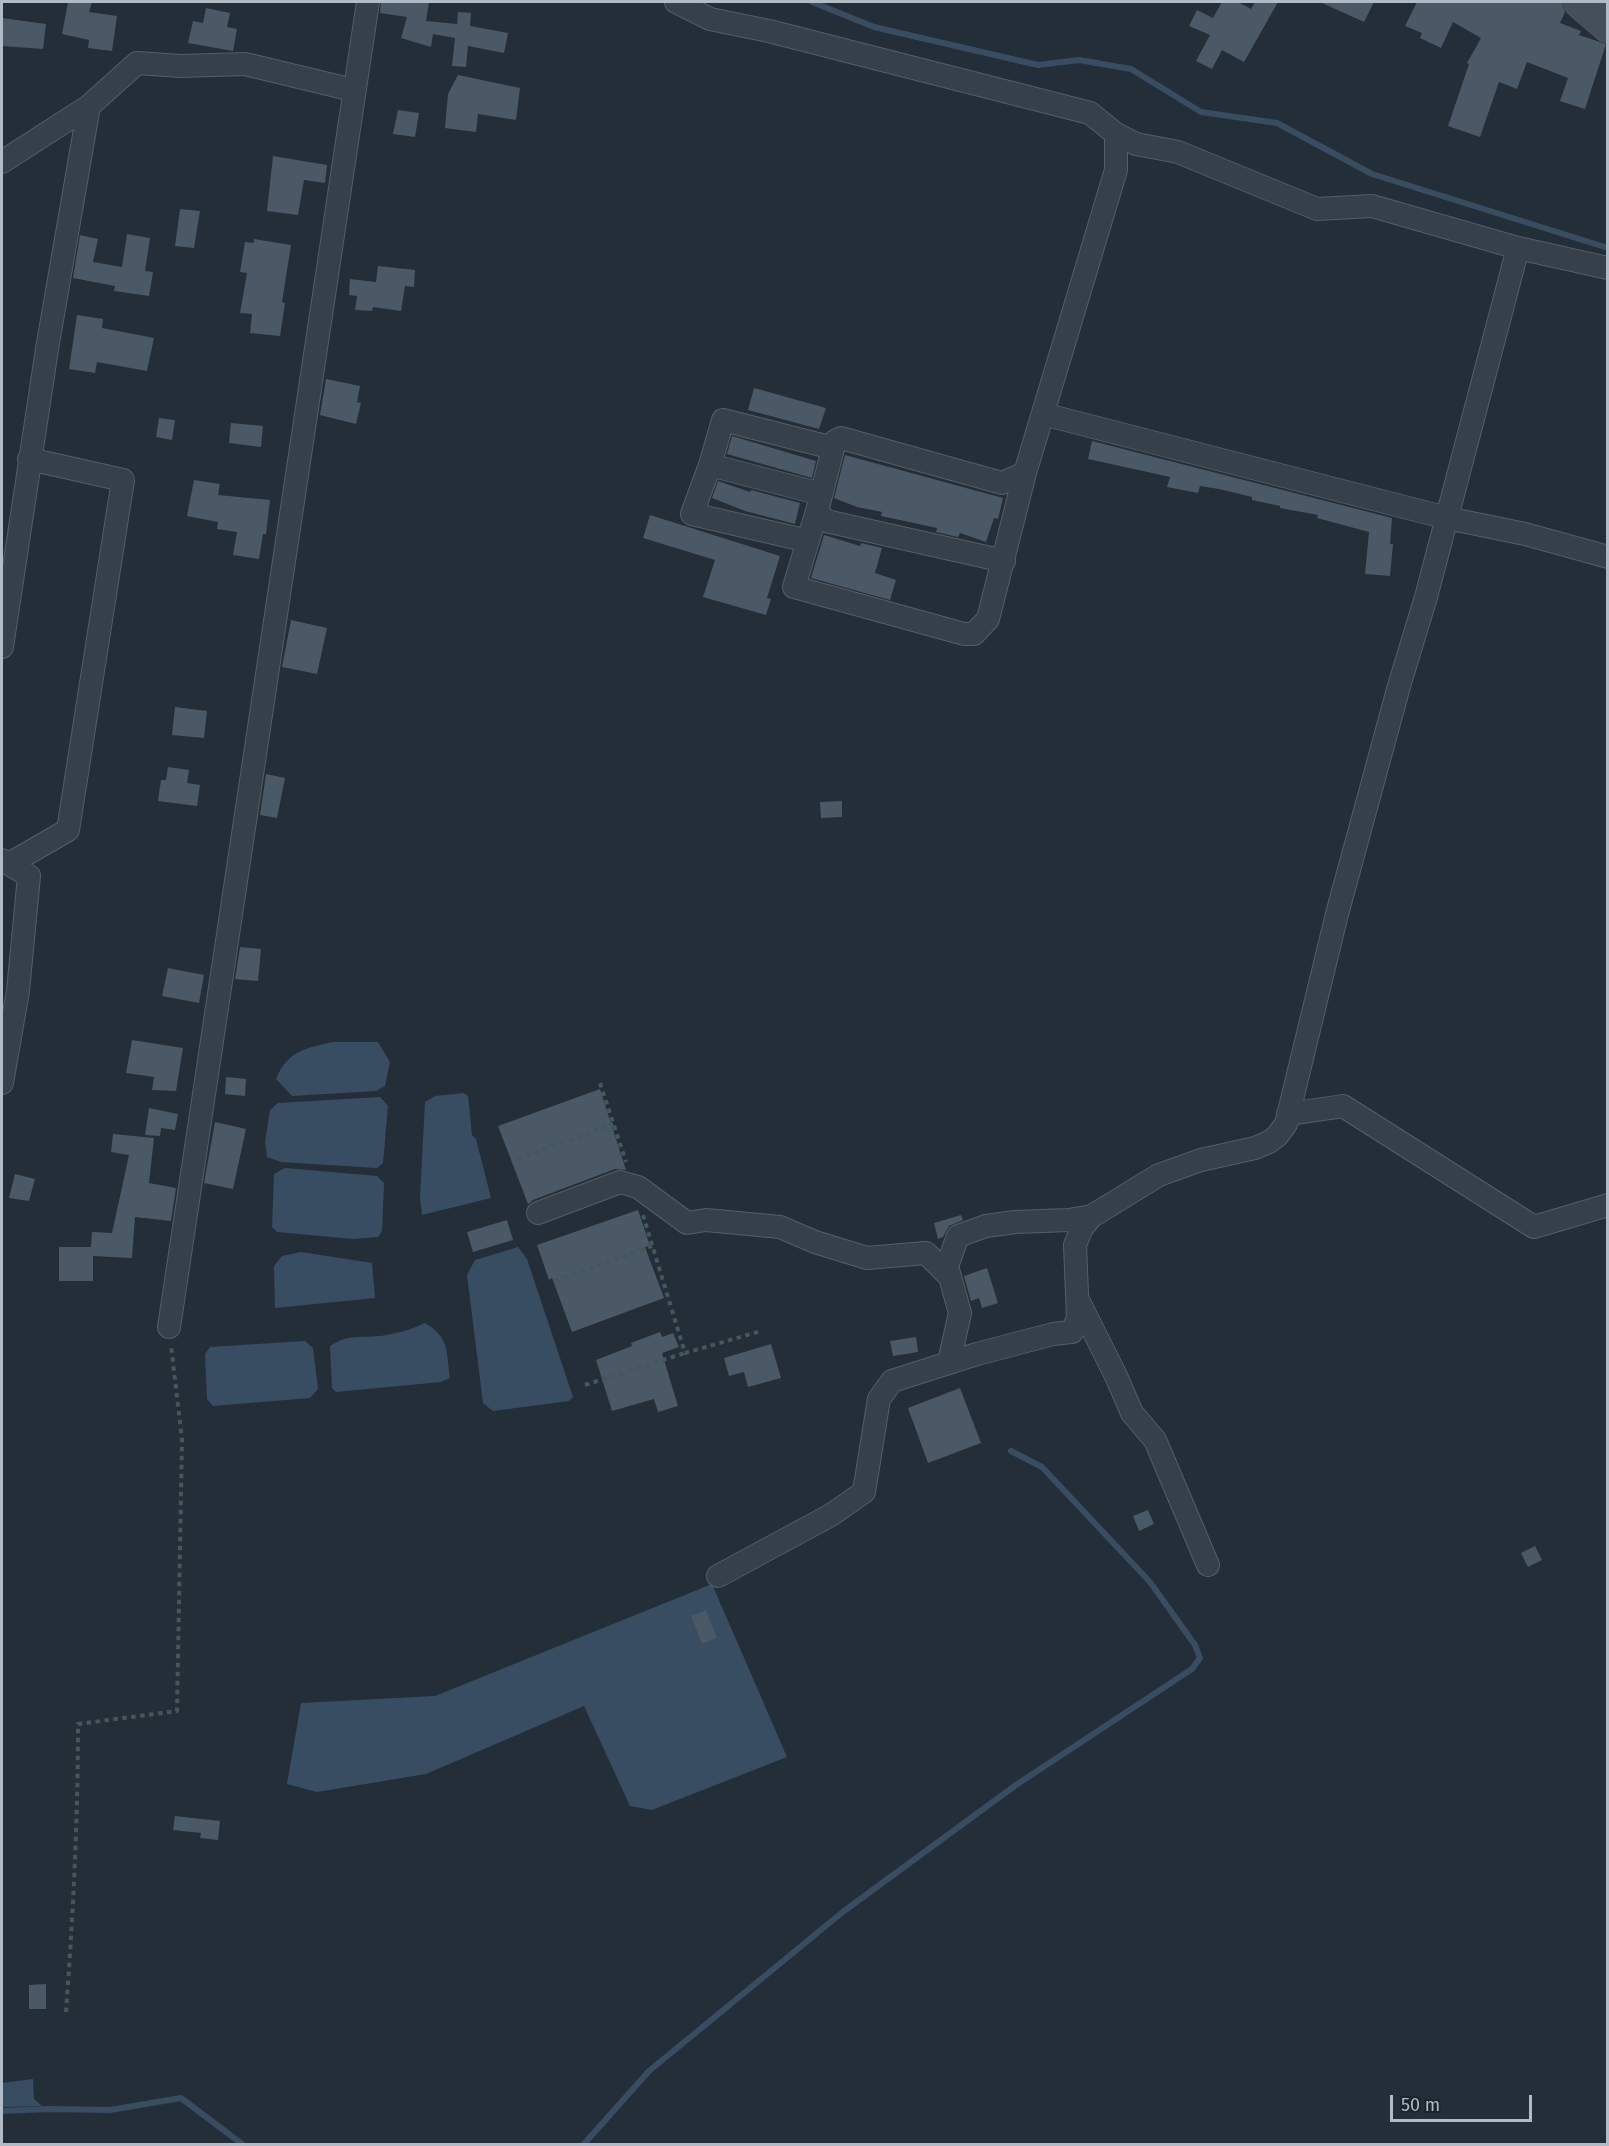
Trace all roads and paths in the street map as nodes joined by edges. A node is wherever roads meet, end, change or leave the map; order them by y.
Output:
1 (368, 2) edge
2 (675, 2) edge
3 (1580, 2) edge
4 (1608, 26) edge
5 (353, 90) junction
6 (89, 106) junction
7 (1116, 134) junction
8 (2, 162) edge
9 (1518, 248) junction
10 (1608, 268) edge
11 (1043, 414) junction
12 (833, 448) junction
13 (29, 459) junction
14 (710, 465) junction
15 (1025, 473) junction
16 (819, 503) junction
17 (1448, 518) junction
18 (808, 541) junction
19 (1608, 557) edge
20 (1004, 561) junction
21 (2, 647) edge
22 (5, 862) edge
23 (2, 1083) edge
24 (600, 1083) dead end
25 (1288, 1114) junction
26 (613, 1124) junction
27 (518, 1159) dead end
28 (634, 1185) junction
29 (1608, 1205) edge
30 (538, 1213) dead end
31 (1092, 1216) junction
32 (652, 1245) junction
33 (950, 1277) junction
34 (555, 1281) dead end
35 (1077, 1298) junction
36 (169, 1327) joint
37 (760, 1331) dead end
38 (684, 1353) junction
39 (949, 1362) junction
40 (585, 1385) dead end
41 (1208, 1565) dead end
42 (718, 1576) dead end
43 (66, 2012) dead end

1 - 5 street
2 - 7 street
3 - 4 street
5 - 6 street
5 - 36 street
6 - 8 street
6 - 13 street
7 - 9 street
7 - 11 street
9 - 10 street
9 - 17 street
11 - 15 street
11 - 17 street
12 - 14 street
12 - 15 street
12 - 16 street
13 - 21 street
13 - 22 street
14 - 16 street
14 - 18 street
15 - 20 street
16 - 18 street
16 - 20 street
17 - 19 street
17 - 25 street
18 - 20 street
22 - 23 street
24 - 26 path
25 - 29 street
25 - 31 street
26 - 27 path
26 - 28 path
28 - 30 street
28 - 32 path
28 - 33 street
31 - 33 street
31 - 35 street
32 - 34 path
32 - 38 path
33 - 39 street
35 - 39 street
35 - 41 street
36 - 43 path
37 - 38 path
38 - 40 path
39 - 42 street

